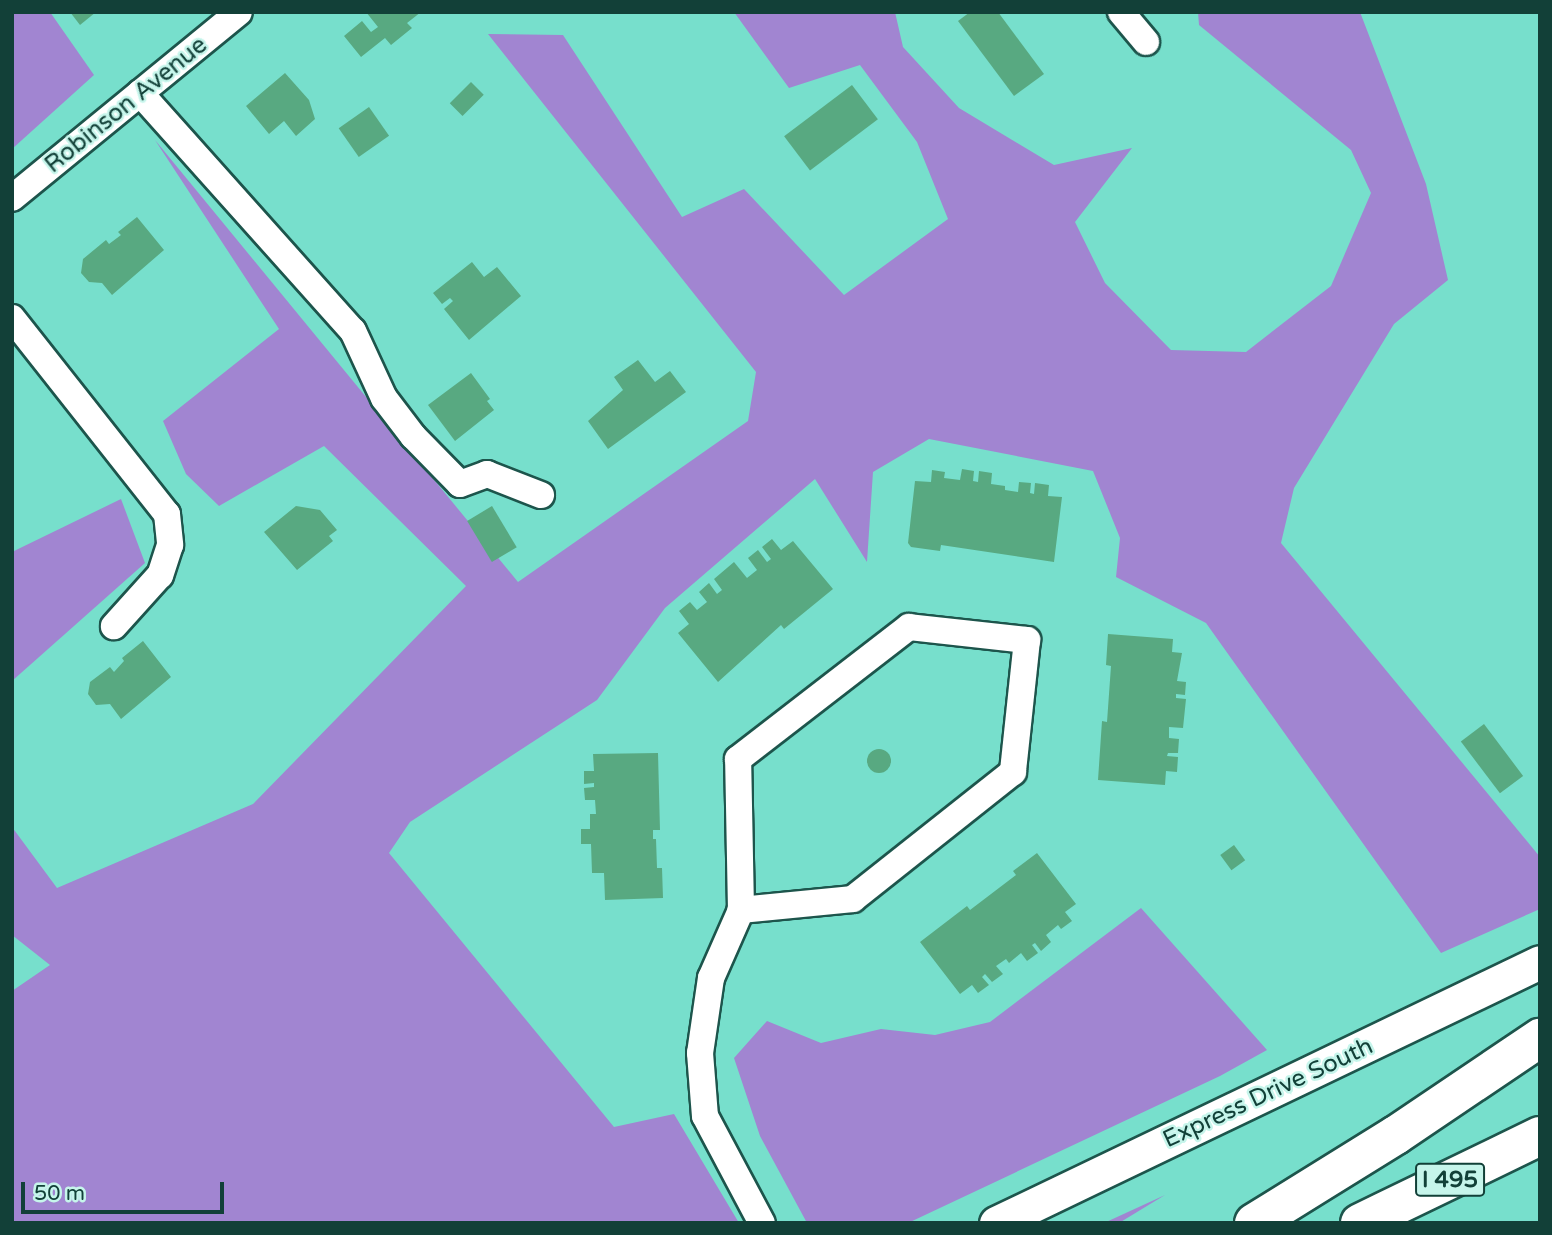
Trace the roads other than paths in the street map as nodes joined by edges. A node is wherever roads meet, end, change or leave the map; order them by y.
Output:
1 (239, 12) edge
2 (1121, 12) edge
3 (1146, 43) dead end
4 (140, 93) junction
5 (12, 198) edge
6 (12, 318) edge
7 (541, 495) dead end
8 (114, 626) dead end
9 (741, 910) junction
10 (1540, 962) edge
11 (1540, 1038) edge
12 (1540, 1136) edge
13 (762, 1223) edge
14 (996, 1223) edge
15 (1254, 1223) edge
16 (1360, 1223) edge

1 - 4 street, Robinson Avenue
2 - 3 street
4 - 5 street, Robinson Avenue
4 - 7 street
6 - 8 street
9 - 9 street
9 - 13 street
10 - 14 main road, Express Drive South
11 - 15 highway
12 - 16 highway, I 495

